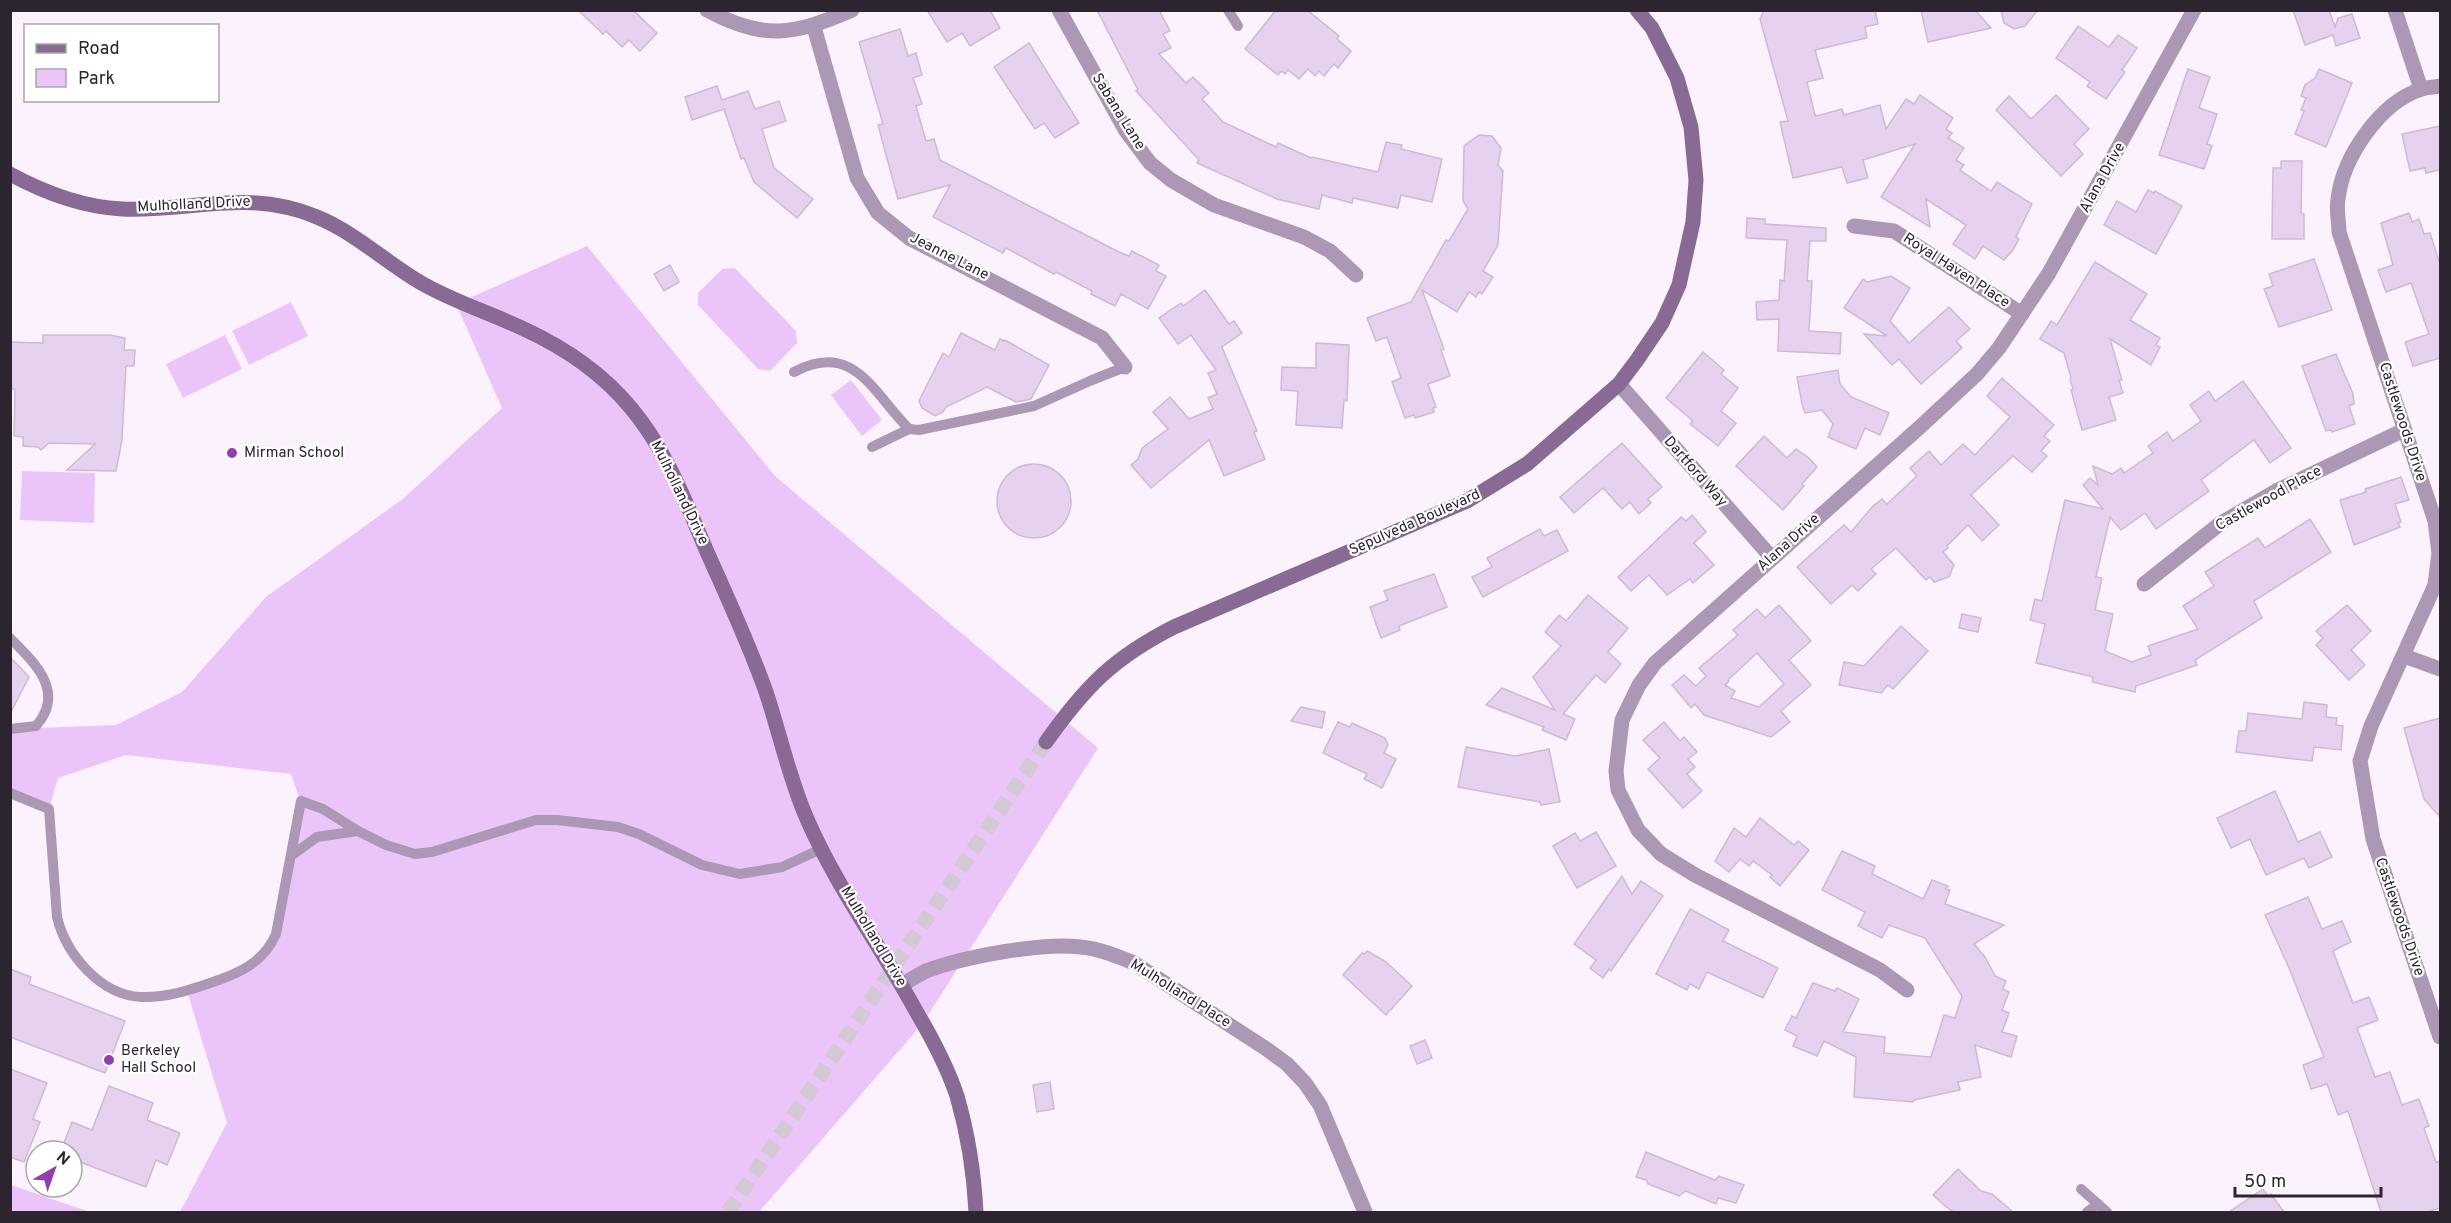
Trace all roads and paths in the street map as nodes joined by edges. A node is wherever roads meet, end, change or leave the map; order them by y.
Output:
1 (707, 10) edge
2 (852, 10) edge
3 (1059, 10) edge
4 (1228, 10) edge
5 (1637, 10) edge
6 (2194, 10) edge
7 (2395, 10) edge
8 (1238, 26) dead end
9 (814, 27) junction
10 (2440, 86) edge
11 (2421, 89) junction
12 (10, 174) edge
13 (1854, 226) dead end
14 (1356, 275) dead end
15 (2022, 314) junction
16 (1125, 367) joint
17 (794, 372) dead end
18 (1618, 384) junction
19 (909, 429) junction
20 (2404, 430) junction
21 (872, 447) dead end
22 (1772, 558) junction
23 (2144, 584) dead end
24 (10, 638) edge
25 (2404, 656) junction
26 (2440, 669) edge
27 (10, 729) edge
28 (1046, 742) tunnel mouth
29 (10, 794) edge
30 (358, 831) junction
31 (821, 849) junction
32 (291, 856) junction
33 (902, 985) junction
34 (1907, 990) dead end
35 (2440, 1037) edge
36 (2081, 1189) dead end
37 (2098, 1204) junction
38 (976, 1212) edge
39 (1365, 1212) edge
40 (2087, 1212) edge
41 (2107, 1212) edge

1 - 9 street
2 - 9 street
3 - 14 street, Sabana Lane
4 - 8 lane
5 - 18 main road, Sepulveda Boulevard
6 - 15 street, Alana Drive
7 - 11 street
9 - 16 street, Jeanne Lane
10 - 11 street, Castlewoods Drive
11 - 20 street, Castlewoods Drive
12 - 31 main road, Mulholland Drive
13 - 15 street, Royal Haven Place
15 - 22 street, Alana Drive
16 - 19 lane
17 - 19 lane
18 - 22 street, Dartford Way
18 - 28 main road, Sepulveda Boulevard
19 - 21 lane
20 - 23 street, Castlewood Place
20 - 25 street, Castlewoods Drive
22 - 34 street, Alana Drive
24 - 27 lane
25 - 26 street
25 - 35 street, Castlewoods Drive
29 - 32 lane
30 - 31 lane
30 - 32 lane
30 - 32 lane
31 - 33 main road, Mulholland Drive
33 - 38 main road, Mulholland Drive
33 - 39 street, Mulholland Place
36 - 37 lane
37 - 40 lane
37 - 41 lane

